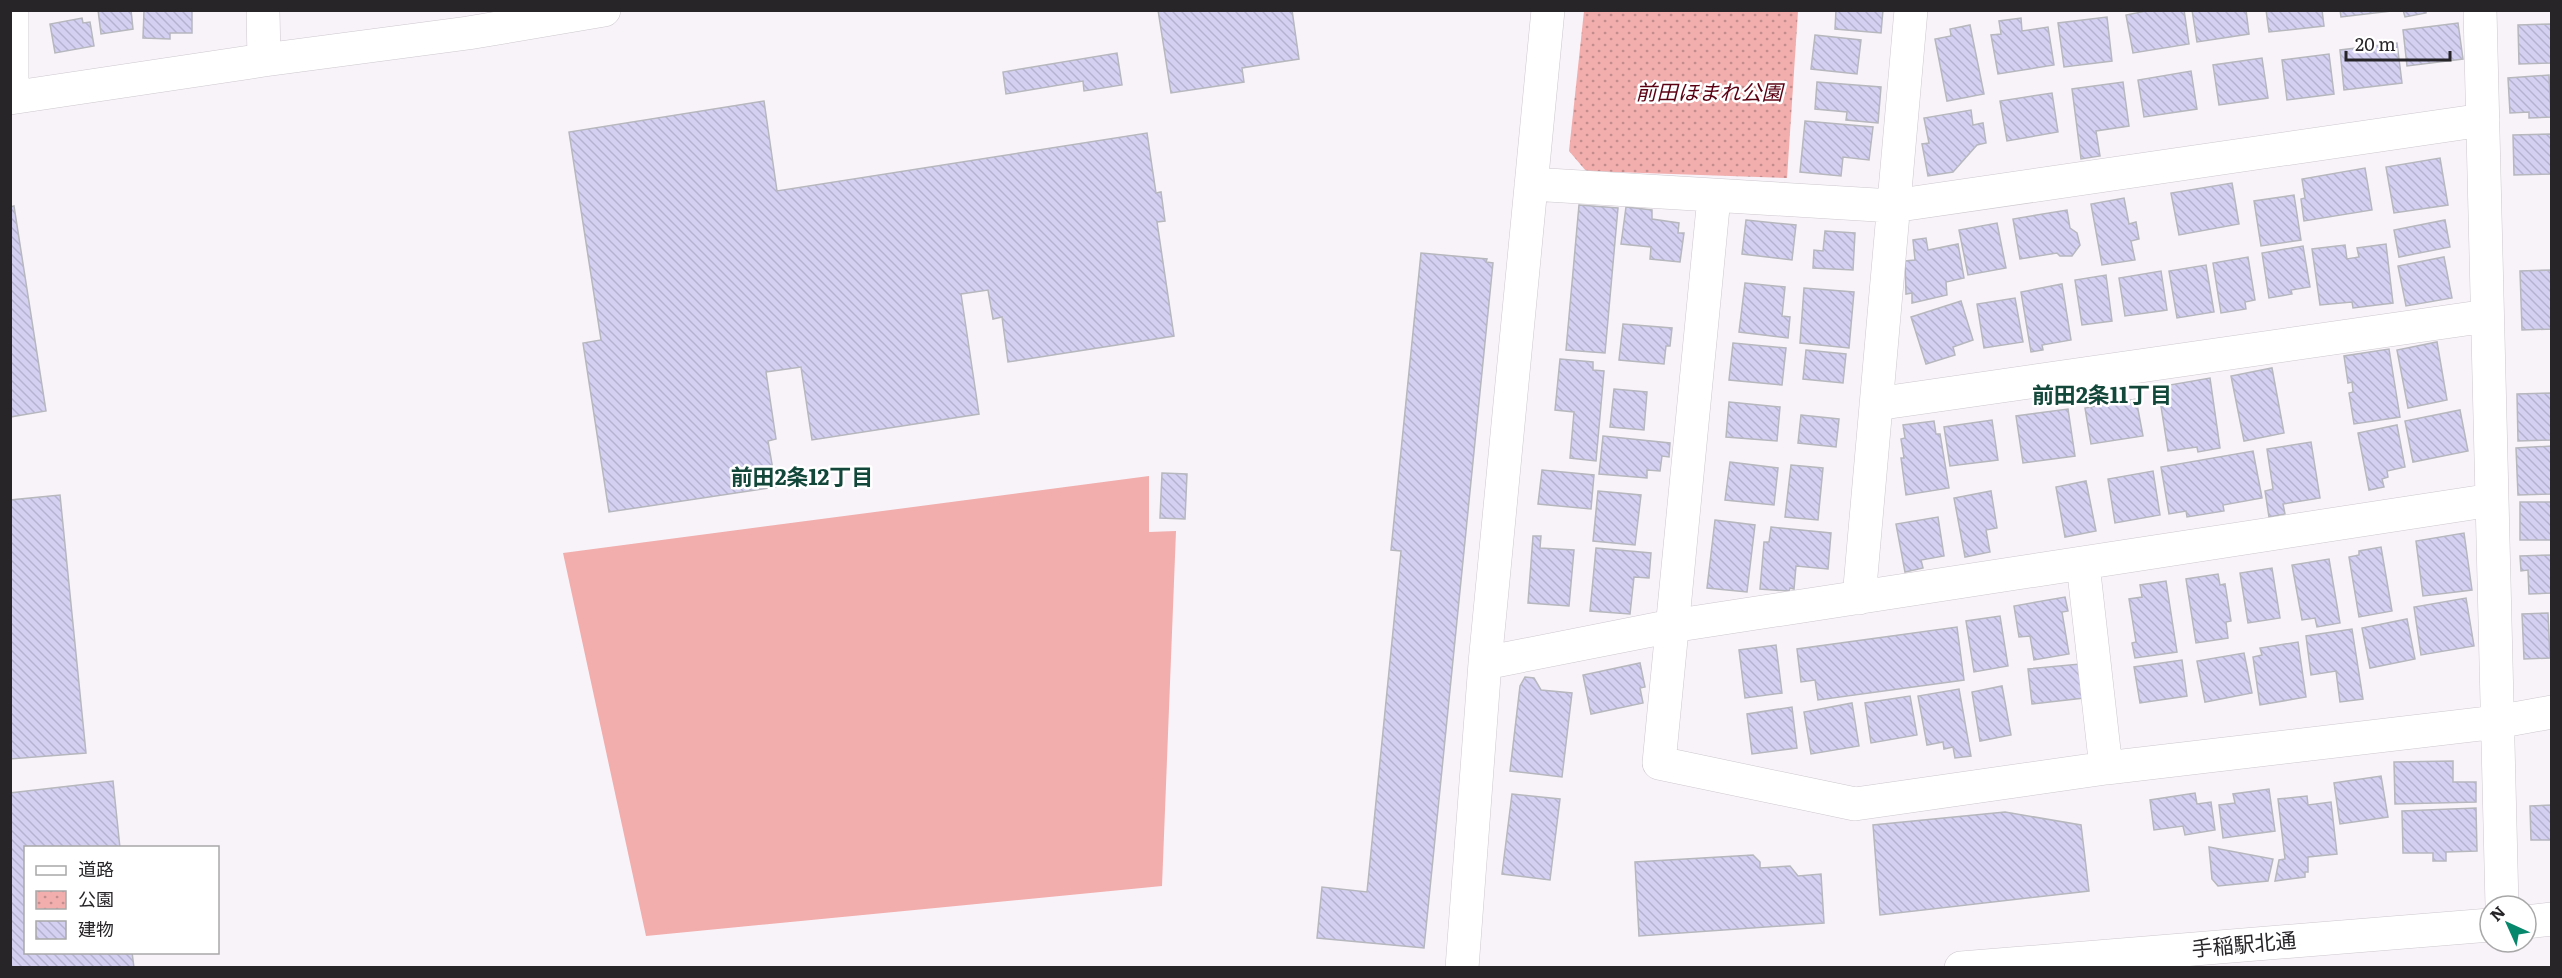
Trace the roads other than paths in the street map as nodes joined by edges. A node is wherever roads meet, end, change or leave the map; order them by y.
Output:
1 (12, 10) edge
2 (263, 10) edge
3 (603, 10) edge
4 (1548, 10) edge
5 (2480, 10) edge
6 (1914, 11) edge
7 (468, 22) edge
8 (264, 60) junction
9 (11, 98) edge
10 (2483, 120) junction
11 (1531, 184) junction
12 (1714, 197) junction
13 (1893, 206) junction
14 (2487, 316) junction
15 (1876, 404) junction
16 (2492, 500) junction
17 (2083, 564) junction
18 (1859, 598) junction
19 (1672, 626) junction
20 (1485, 663) junction
21 (2552, 712) edge
22 (2496, 722) junction
23 (2106, 768) junction
24 (2502, 894) edge
25 (2478, 926) edge
26 (1462, 968) edge
27 (1961, 968) edge

1 - 9 street
2 - 8 street
3 - 7 street
4 - 11 street
5 - 10 street
6 - 13 street
7 - 8 street
8 - 9 street
10 - 13 street
10 - 14 street
11 - 12 street
11 - 20 street
12 - 13 street
12 - 19 street
13 - 15 street
14 - 15 street
14 - 16 street
15 - 18 street
16 - 17 street
16 - 22 street
17 - 18 street
17 - 23 street
18 - 19 street
19 - 20 street
19 - 23 street
20 - 26 street
21 - 22 street
22 - 23 street
22 - 24 street
25 - 27 street, 手稲駅北通

